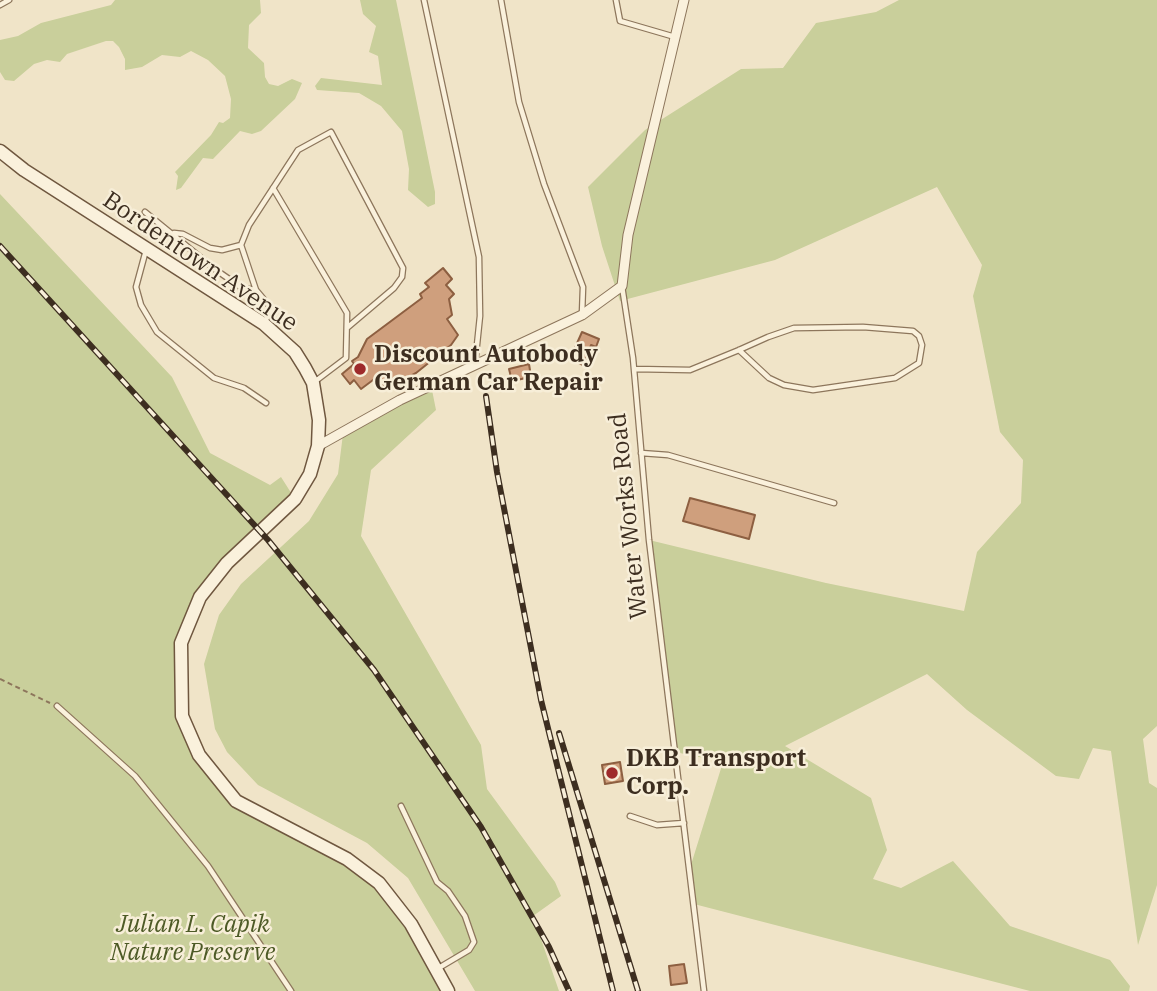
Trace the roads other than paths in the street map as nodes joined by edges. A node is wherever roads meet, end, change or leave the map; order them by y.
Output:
1 (9, 0) edge
2 (425, 0) edge
3 (501, 0) edge
4 (616, 0) edge
5 (684, 0) edge
6 (0, 5) edge
7 (676, 37) junction
8 (0, 152) edge
9 (273, 188) junction
10 (145, 212) dead end
11 (174, 233) junction
12 (241, 245) junction
13 (146, 249) junction
14 (622, 286) junction
15 (256, 290) junction
16 (582, 315) junction
17 (264, 324) junction
18 (348, 327) junction
19 (738, 350) junction
20 (475, 365) junction
21 (634, 369) junction
22 (313, 383) junction
23 (266, 403) dead end
24 (318, 446) junction
25 (641, 453) junction
26 (834, 503) dead end
27 (57, 706) road end
28 (401, 806) dead end
29 (630, 816) dead end
30 (684, 823) junction
31 (436, 970) junction
32 (291, 991) edge
33 (448, 991) edge
34 (704, 991) edge

1 - 6 lane
2 - 20 lane
3 - 16 lane
4 - 7 lane
5 - 7 street, Water Works Road
7 - 14 street, Water Works Road
8 - 13 main road, Bordentown Avenue
9 - 12 lane
9 - 18 lane
9 - 18 lane
10 - 11 lane
11 - 12 lane
11 - 15 lane
12 - 15 lane
13 - 17 main road, Bordentown Avenue
13 - 23 lane
14 - 16 street
14 - 21 lane, Water Works Road
15 - 17 lane
16 - 20 street
17 - 22 main road, Bordentown Avenue
18 - 22 lane
19 - 19 lane
19 - 21 lane
20 - 24 street
21 - 25 lane, Water Works Road
22 - 24 main road, Bordentown Avenue
24 - 31 main road, Bordentown Avenue
25 - 26 lane
25 - 30 lane, Water Works Road
27 - 32 lane
28 - 31 lane
29 - 30 lane
30 - 34 lane, Water Works Road
31 - 33 main road, Bordentown Avenue

